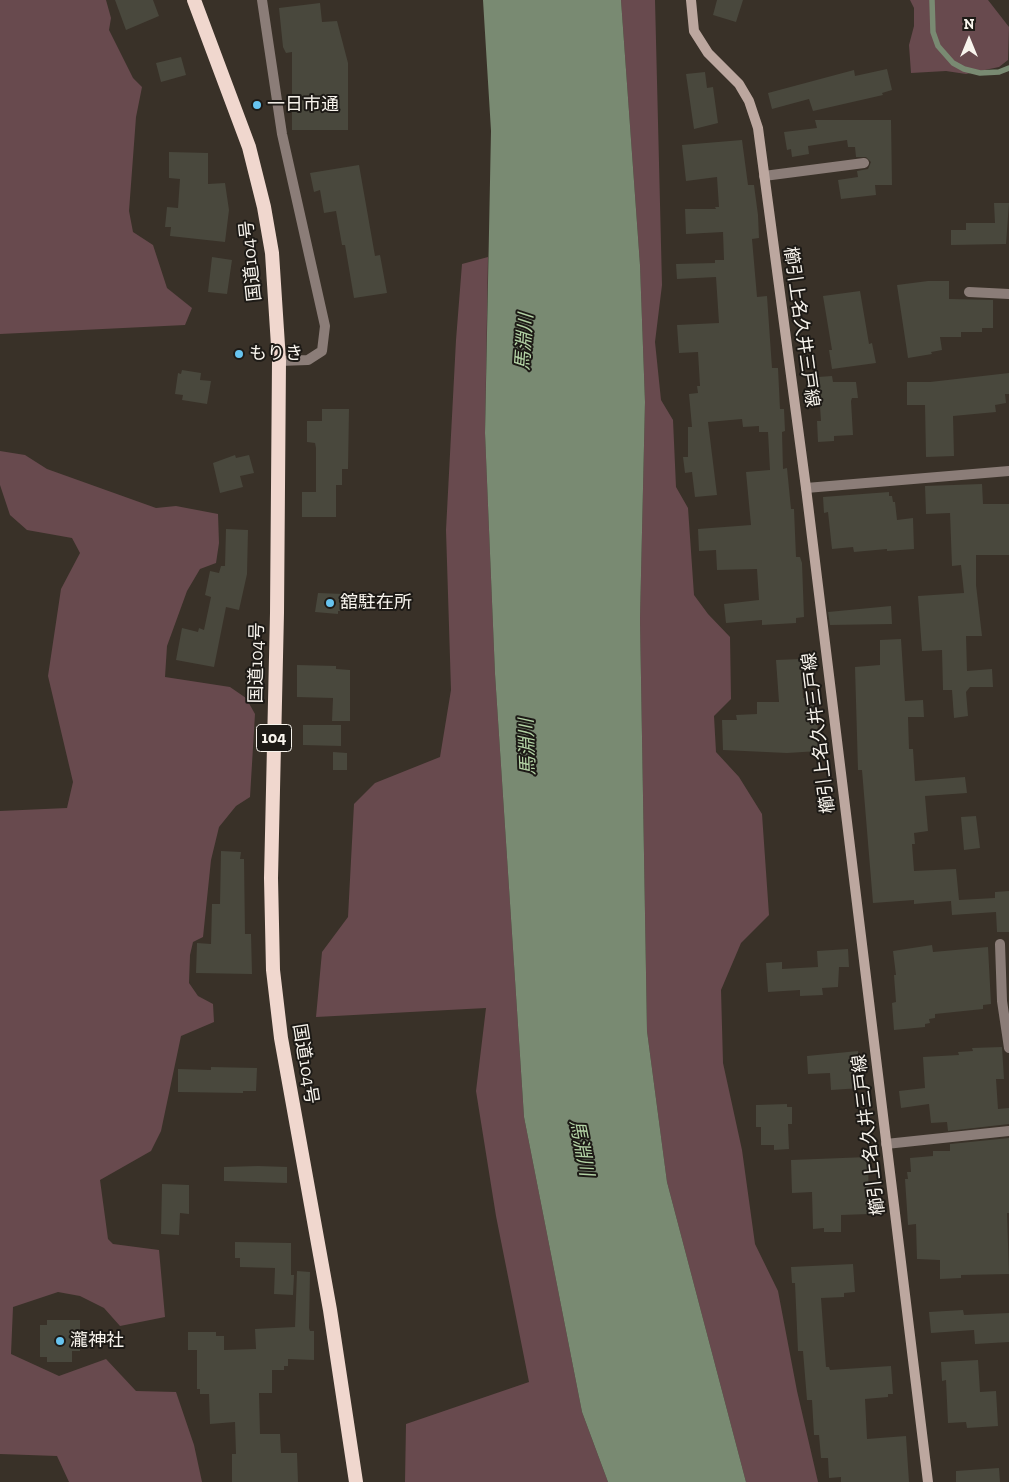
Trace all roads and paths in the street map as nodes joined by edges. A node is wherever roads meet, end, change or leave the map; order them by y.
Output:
1 (194, 0) edge
2 (262, 0) edge
3 (692, 0) edge
4 (864, 163) dead end
5 (764, 176) junction
6 (969, 292) dead end
7 (1009, 294) edge
8 (279, 361) junction
9 (1009, 471) edge
10 (806, 488) junction
11 (1000, 944) dead end
12 (1009, 1048) edge
13 (1009, 1131) edge
14 (886, 1144) junction
15 (356, 1482) edge
16 (928, 1482) edge

1 - 8 highway, 国道104号 / 104
2 - 8 street
3 - 5 main road, 櫛引上名久井三戸線
4 - 5 street
5 - 10 main road, 櫛引上名久井三戸線
6 - 7 street
8 - 15 highway, 国道104号 / 104
9 - 10 street
10 - 14 main road, 櫛引上名久井三戸線
11 - 12 street
13 - 14 street
14 - 16 main road, 櫛引上名久井三戸線

